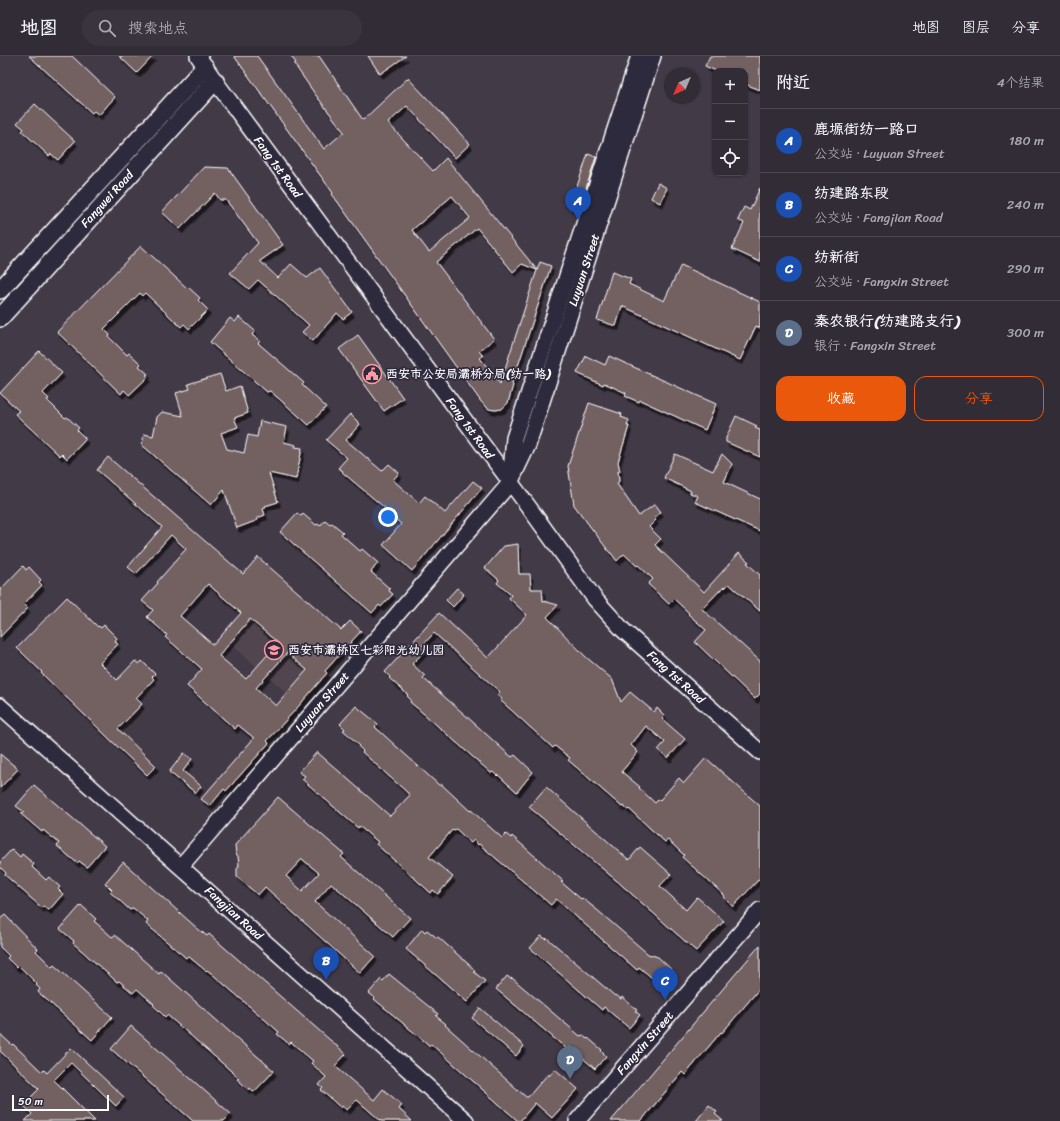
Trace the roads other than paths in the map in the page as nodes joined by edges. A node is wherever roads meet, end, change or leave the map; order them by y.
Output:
1 (639, 56) edge
2 (653, 56) edge
3 (202, 61) edge
4 (215, 81) junction
5 (0, 290) edge
6 (0, 318) edge
7 (510, 483) junction
8 (0, 706) edge
9 (760, 752) edge
10 (181, 866) junction
11 (760, 910) edge
12 (466, 1121) edge
13 (577, 1121) edge

1 - 7 street, Luyuan Street
2 - 7 street, Luyuan Street
3 - 4 street, Fang 1st Road
3 - 5 main road, Fangwei Road
4 - 6 main road, Fangwei Road
4 - 7 street, Fang 1st Road
7 - 9 street, Fang 1st Road
7 - 10 street, Luyuan Street
8 - 10 street, Fangjian Road
10 - 12 street, Fangjian Road
11 - 13 street, Fangxin Street

